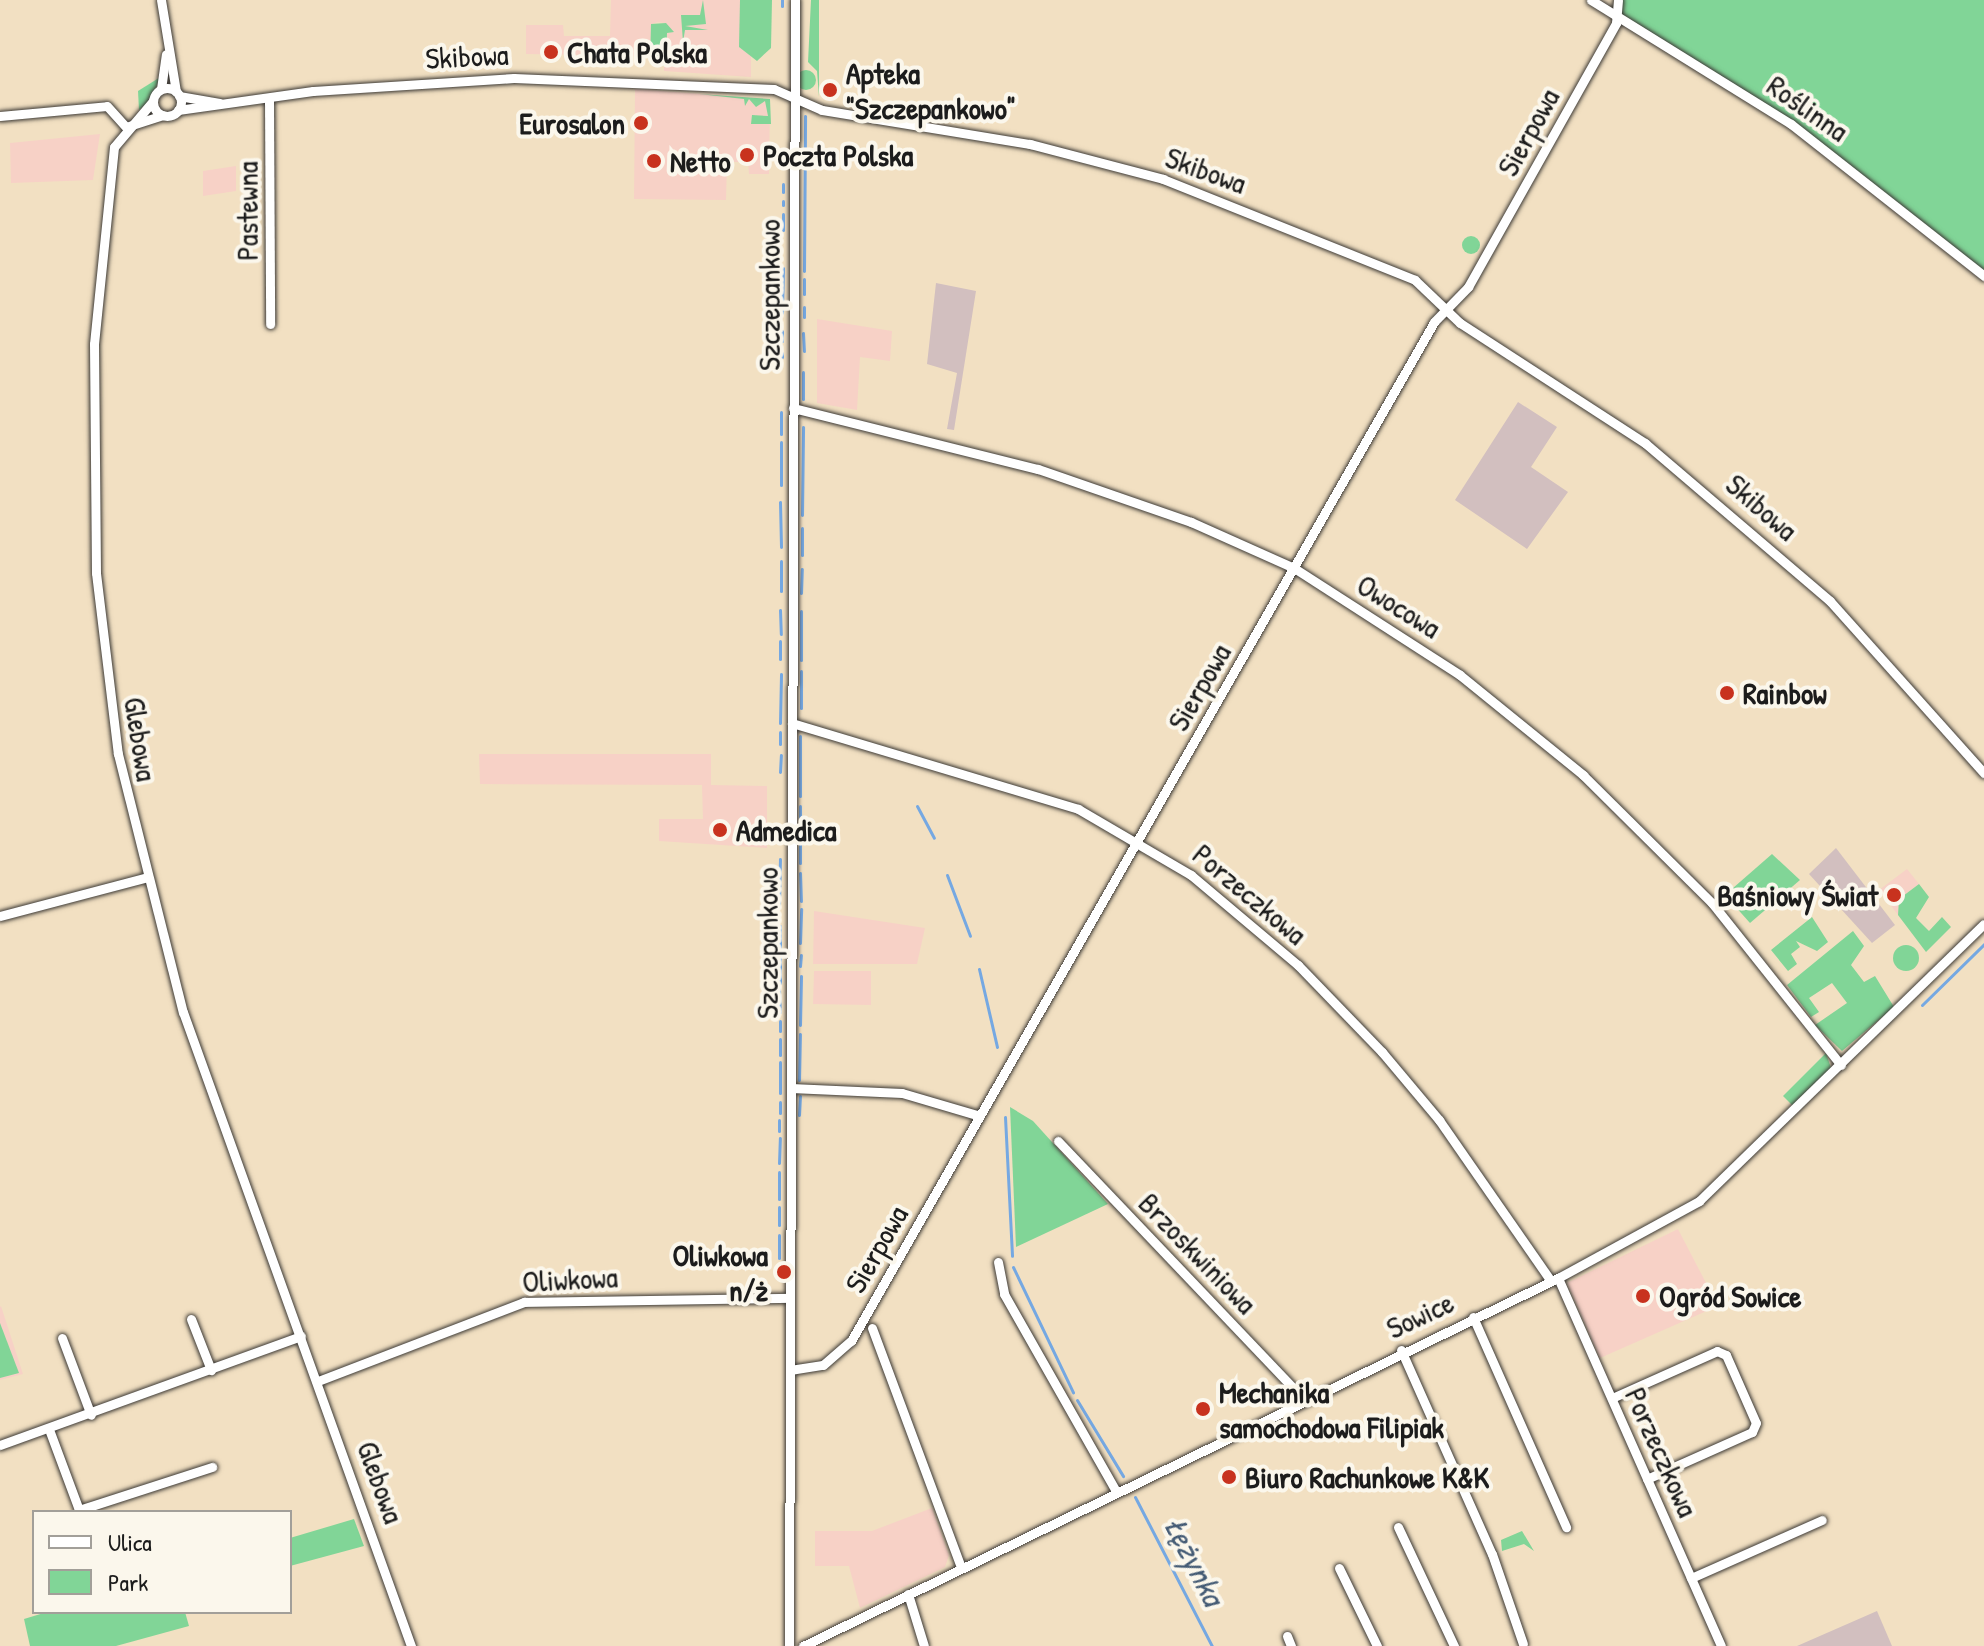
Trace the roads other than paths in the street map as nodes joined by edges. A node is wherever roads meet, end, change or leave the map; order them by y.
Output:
1 (161, 0) edge
2 (795, 0) edge
3 (1591, 0) edge
4 (1618, 0) edge
5 (1612, 11) junction
6 (165, 22) junction
7 (161, 89) junction
8 (177, 94) junction
9 (794, 95) junction
10 (269, 98) junction
11 (153, 101) junction
12 (222, 104) junction
13 (178, 110) junction
14 (162, 115) junction
15 (0, 116) edge
16 (126, 127) junction
17 (1984, 276) edge
18 (1445, 309) junction
19 (270, 324) dead end
20 (793, 408) junction
21 (1294, 568) junction
22 (792, 723) junction
23 (1984, 773) edge
24 (1140, 839) junction
25 (144, 878) junction
26 (0, 916) edge
27 (1984, 924) edge
28 (1841, 1065) junction
29 (791, 1088) junction
30 (980, 1116) junction
31 (1058, 1141) dead end
32 (998, 1262) dead end
33 (1554, 1280) junction
34 (790, 1298) junction
35 (1473, 1317) junction
36 (191, 1319) dead end
37 (872, 1328) dead end
38 (301, 1336) junction
39 (62, 1338) dead end
40 (1401, 1350) junction
41 (211, 1370) junction
42 (790, 1370) junction
43 (318, 1381) junction
44 (1303, 1398) junction
45 (1612, 1398) junction
46 (91, 1415) junction
47 (50, 1432) junction
48 (0, 1445) edge
49 (212, 1467) dead end
50 (1647, 1479) junction
51 (1116, 1491) junction
52 (1822, 1520) dead end
53 (1398, 1527) dead end
54 (1566, 1527) dead end
55 (961, 1567) junction
56 (1339, 1568) dead end
57 (1691, 1578) junction
58 (908, 1594) junction
59 (1523, 1644) dead end
60 (411, 1646) edge
61 (789, 1646) edge
62 (803, 1646) edge
63 (924, 1646) edge
64 (1377, 1646) edge
65 (1454, 1646) edge
66 (1721, 1646) edge

1 - 6 street
2 - 9 street, Szczepankowo
3 - 5 street, Roślinna
4 - 5 street, Sierpowa
5 - 17 street, Roślinna
5 - 18 street, Sierpowa
6 - 7 street
6 - 8 street
7 - 8 street
7 - 11 street
8 - 12 street, Skibowa
8 - 13 street
9 - 10 street, Skibowa
9 - 18 street, Skibowa
9 - 20 street, Szczepankowo
10 - 12 street, Skibowa
10 - 19 street, Pastewna
11 - 14 street
11 - 16 street, Glebowa
12 - 13 street, Skibowa
13 - 14 street
14 - 16 street
15 - 16 street
16 - 25 street, Glebowa
18 - 21 street, Sierpowa
18 - 23 street, Skibowa
20 - 21 street, Owocowa
20 - 22 street, Szczepankowo
21 - 24 street, Sierpowa
21 - 28 street, Owocowa
22 - 24 street, Porzeczkowa
22 - 29 street, Szczepankowo
24 - 30 street, Sierpowa
24 - 33 street, Porzeczkowa
25 - 26 street
25 - 38 street, Glebowa
27 - 28 street, Sowice
28 - 33 street, Sowice
29 - 30 street
29 - 34 street, Szczepankowo
30 - 42 street, Sierpowa
31 - 44 street, Brzoskwiniowa
32 - 51 street
33 - 35 street, Sowice
33 - 45 street, Porzeczkowa
34 - 42 street, Szczepankowo
34 - 43 street, Oliwkowa
35 - 40 street, Sowice
35 - 54 street
36 - 41 street
37 - 55 street
38 - 41 street
38 - 43 street, Glebowa
39 - 46 street
40 - 44 street, Sowice
40 - 59 street
41 - 46 street
42 - 61 street, Szczepankowo
43 - 60 street, Glebowa
44 - 51 street, Sowice
45 - 50 street, Porzeczkowa
45 - 50 street
46 - 47 street
47 - 48 street
47 - 49 street
50 - 57 street, Porzeczkowa
51 - 55 street, Sowice
52 - 57 street
53 - 65 street
55 - 58 street, Sowice
56 - 64 street
57 - 66 street, Porzeczkowa
58 - 62 street, Sowice
58 - 63 street

